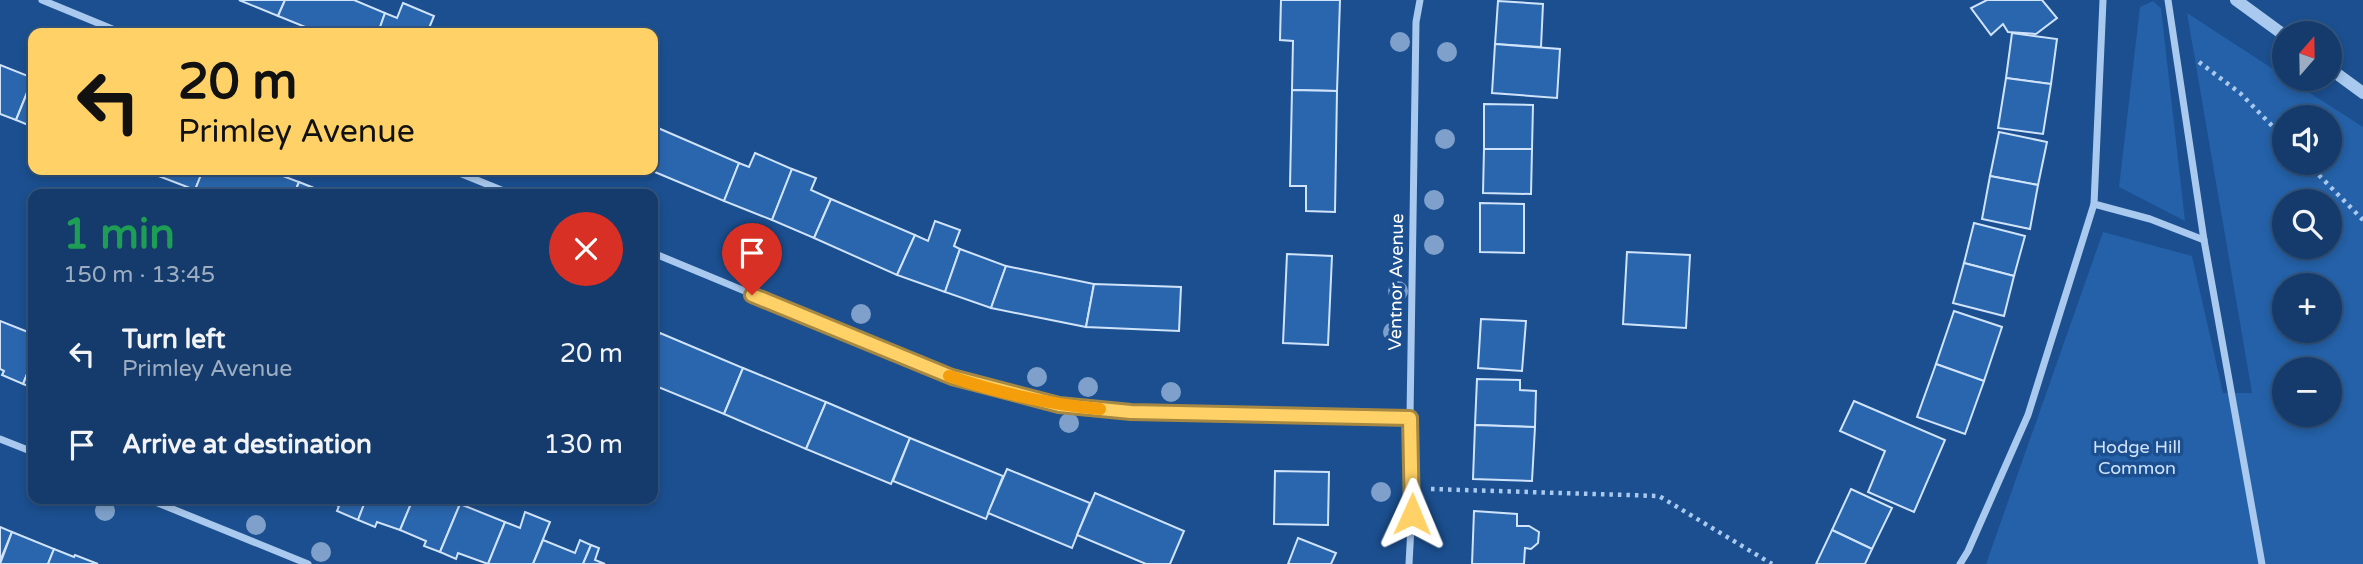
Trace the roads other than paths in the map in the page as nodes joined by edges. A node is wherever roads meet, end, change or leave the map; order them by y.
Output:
1 (42, 0) edge
2 (1420, 0) edge
3 (2103, 0) edge
4 (2168, 0) edge
5 (2236, 0) edge
6 (2272, 26) edge
7 (110, 28) edge
8 (2342, 78) edge
9 (2363, 93) edge
10 (464, 175) edge
11 (499, 189) edge
12 (2094, 204) junction
13 (2204, 240) junction
14 (658, 255) edge
15 (1410, 418) junction
16 (0, 439) edge
17 (28, 450) edge
18 (160, 504) edge
19 (308, 564) edge
20 (1409, 564) edge
21 (1960, 564) edge
22 (2262, 564) edge

1 - 7 street
2 - 15 street, Ventnor Avenue
3 - 12 street
4 - 13 street
5 - 6 street
8 - 9 street
10 - 11 street
12 - 13 street
12 - 21 street
13 - 22 street
14 - 15 street
15 - 20 street, Ventnor Avenue
16 - 17 street
18 - 19 street

